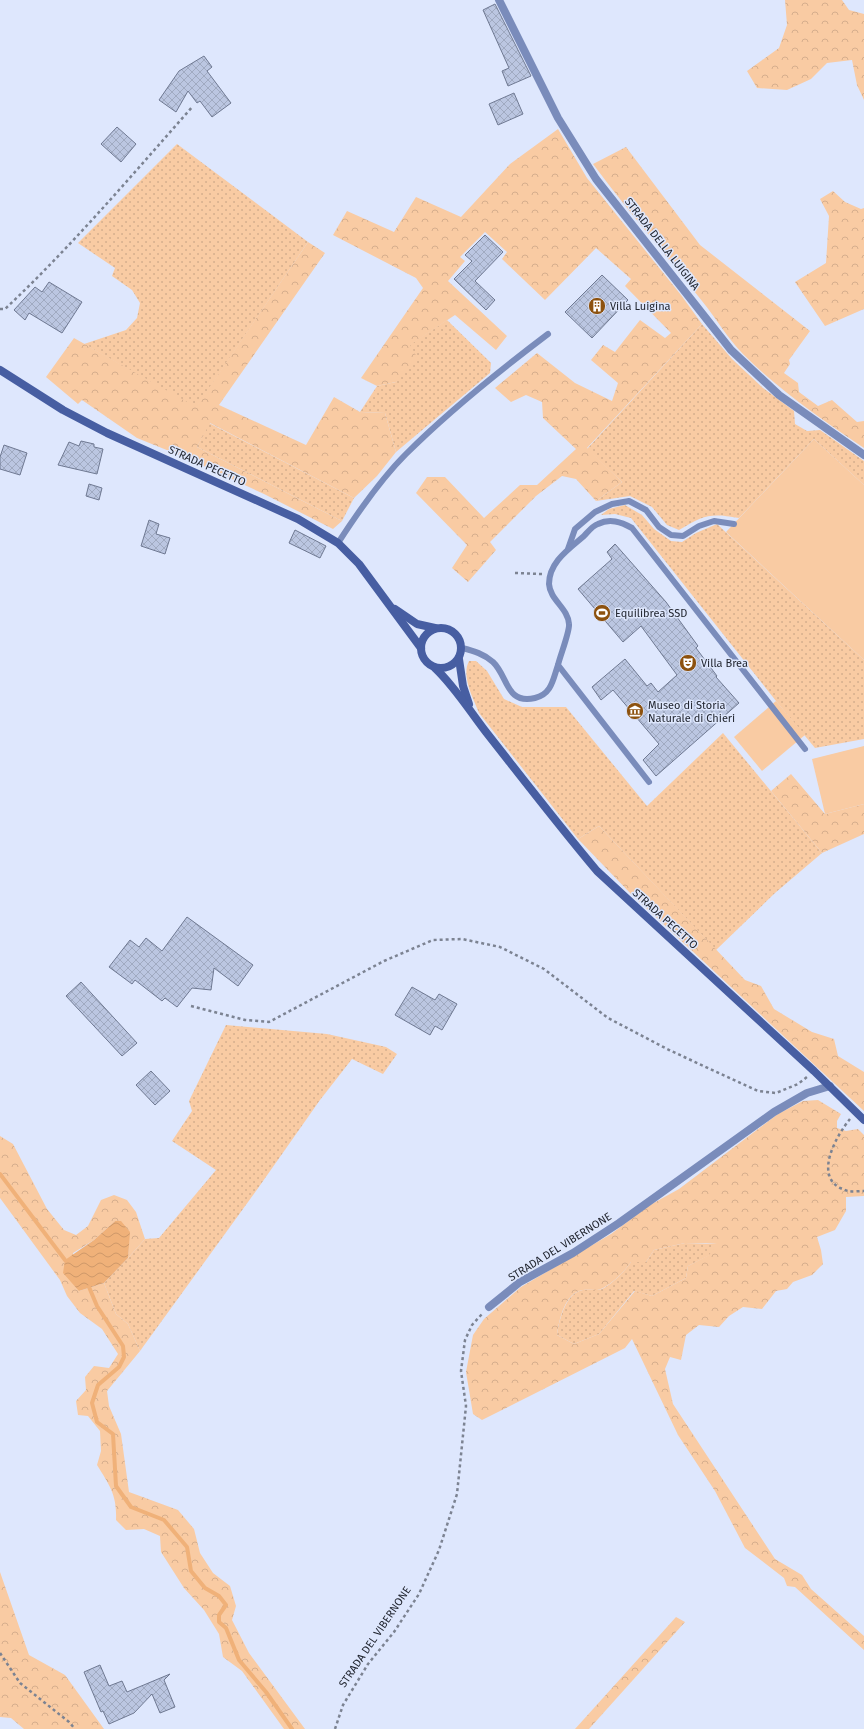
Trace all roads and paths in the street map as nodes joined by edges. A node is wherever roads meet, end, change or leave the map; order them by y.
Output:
1 (499, 0) edge
2 (193, 106) dead end
3 (0, 309) edge
4 (548, 334) dead end
5 (0, 370) edge
6 (864, 455) edge
7 (734, 524) dead end
8 (338, 543) junction
9 (567, 550) junction
10 (515, 573) dead end
11 (551, 574) junction
12 (388, 603) junction
13 (435, 628) junction
14 (421, 648) junction
15 (462, 648) junction
16 (458, 659) junction
17 (558, 665) junction
18 (435, 668) junction
19 (473, 715) junction
20 (805, 749) dead end
21 (649, 782) dead end
22 (191, 1006) dead end
23 (814, 1071) junction
24 (830, 1086) junction
25 (856, 1112) junction
26 (864, 1120) edge
27 (864, 1191) edge
28 (489, 1307) joint
29 (0, 1653) edge
30 (75, 1729) edge
31 (335, 1729) edge

1 - 6 street, STRADA DELLA LUIGINA
2 - 3 path
4 - 8 lane
5 - 8 main road, STRADA PECETTO
7 - 9 lane
8 - 12 main road, STRADA PECETTO
9 - 11 lane
9 - 20 lane
10 - 11 path
11 - 17 lane
12 - 13 main road, STRADA PECETTO
12 - 14 main road, STRADA PECETTO
13 - 14 main road
13 - 15 main road, STRADA PECETTO
14 - 18 main road, STRADA PECETTO
15 - 16 main road
15 - 17 lane
16 - 18 main road
16 - 19 main road, STRADA PECETTO
17 - 21 lane
18 - 19 main road, STRADA PECETTO
19 - 23 main road, STRADA PECETTO
22 - 23 path
23 - 24 main road, STRADA PECETTO
24 - 25 main road, STRADA PECETTO
24 - 28 street, STRADA DEL VIBERNONE
25 - 26 main road, STRADA PECETTO
25 - 27 path
28 - 31 path, STRADA DEL VIBERNONE
29 - 30 path

